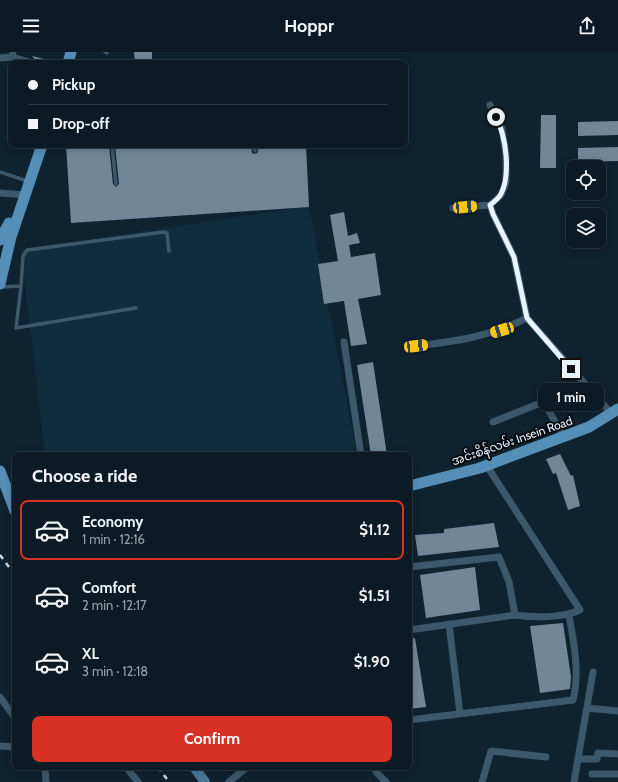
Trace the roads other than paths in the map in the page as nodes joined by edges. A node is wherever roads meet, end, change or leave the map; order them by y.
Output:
1 (13, 54) edge
2 (0, 58) edge
3 (26, 60) edge
4 (490, 105) dead end
5 (34, 148) edge
6 (41, 148) edge
7 (112, 148) edge
8 (254, 148) edge
9 (255, 151) dead end
10 (0, 172) edge
11 (27, 181) junction
12 (116, 184) dead end
13 (0, 193) edge
14 (22, 194) junction
15 (490, 205) junction
16 (453, 208) dead end
17 (6, 235) edge
18 (0, 250) edge
19 (169, 251) dead end
20 (0, 284) edge
21 (20, 286) junction
22 (0, 287) edge
23 (136, 308) dead end
24 (527, 318) junction
25 (344, 342) dead end
26 (416, 346) dead end
27 (615, 411) edge
28 (494, 422) dead end
29 (563, 437) junction
30 (360, 452) edge
31 (486, 466) junction
32 (0, 471) edge
33 (412, 486) edge
34 (12, 502) edge
35 (412, 567) edge
36 (515, 615) junction
37 (569, 615) junction
38 (449, 624) junction
39 (412, 630) edge
40 (593, 672) dead end
41 (0, 697) edge
42 (587, 708) junction
43 (618, 711) edge
44 (12, 714) edge
45 (460, 714) junction
46 (412, 720) edge
47 (0, 746) edge
48 (12, 747) edge
49 (618, 754) edge
50 (546, 757) dead end
51 (578, 759) junction
52 (45, 770) edge
53 (128, 770) edge
54 (196, 770) edge
55 (243, 770) edge
56 (376, 772) dead end
57 (592, 774) dead end
58 (618, 774) edge
59 (46, 782) edge
60 (138, 782) edge
61 (205, 782) edge
62 (229, 782) edge
63 (386, 782) edge
64 (482, 782) edge
65 (574, 782) edge

1 - 2 street
1 - 3 street
4 - 15 street
5 - 11 main road
6 - 11 main road
7 - 12 lane
8 - 9 lane
10 - 11 lane
11 - 14 main road
13 - 14 street
14 - 17 main road
15 - 16 street
15 - 24 street
17 - 18 main road
17 - 20 main road
19 - 21 lane
21 - 22 lane
21 - 23 lane
24 - 26 street
24 - 27 street
25 - 30 street
27 - 29 main road, အင်းစိန်လမ်း Insein Road
28 - 29 street
29 - 31 main road, အင်းစိန်လမ်း Insein Road
31 - 33 main road, အင်းစိန်လမ်း Insein Road
31 - 37 street
32 - 34 main road
35 - 36 street
36 - 37 street
36 - 38 street
37 - 45 street
38 - 39 street
38 - 45 street
40 - 42 street
41 - 44 street
42 - 43 street
42 - 51 street
45 - 46 street
47 - 48 street
49 - 51 street
50 - 64 street
51 - 65 street
52 - 59 street
53 - 60 street
54 - 61 main road
55 - 62 street
56 - 63 street
57 - 58 street

